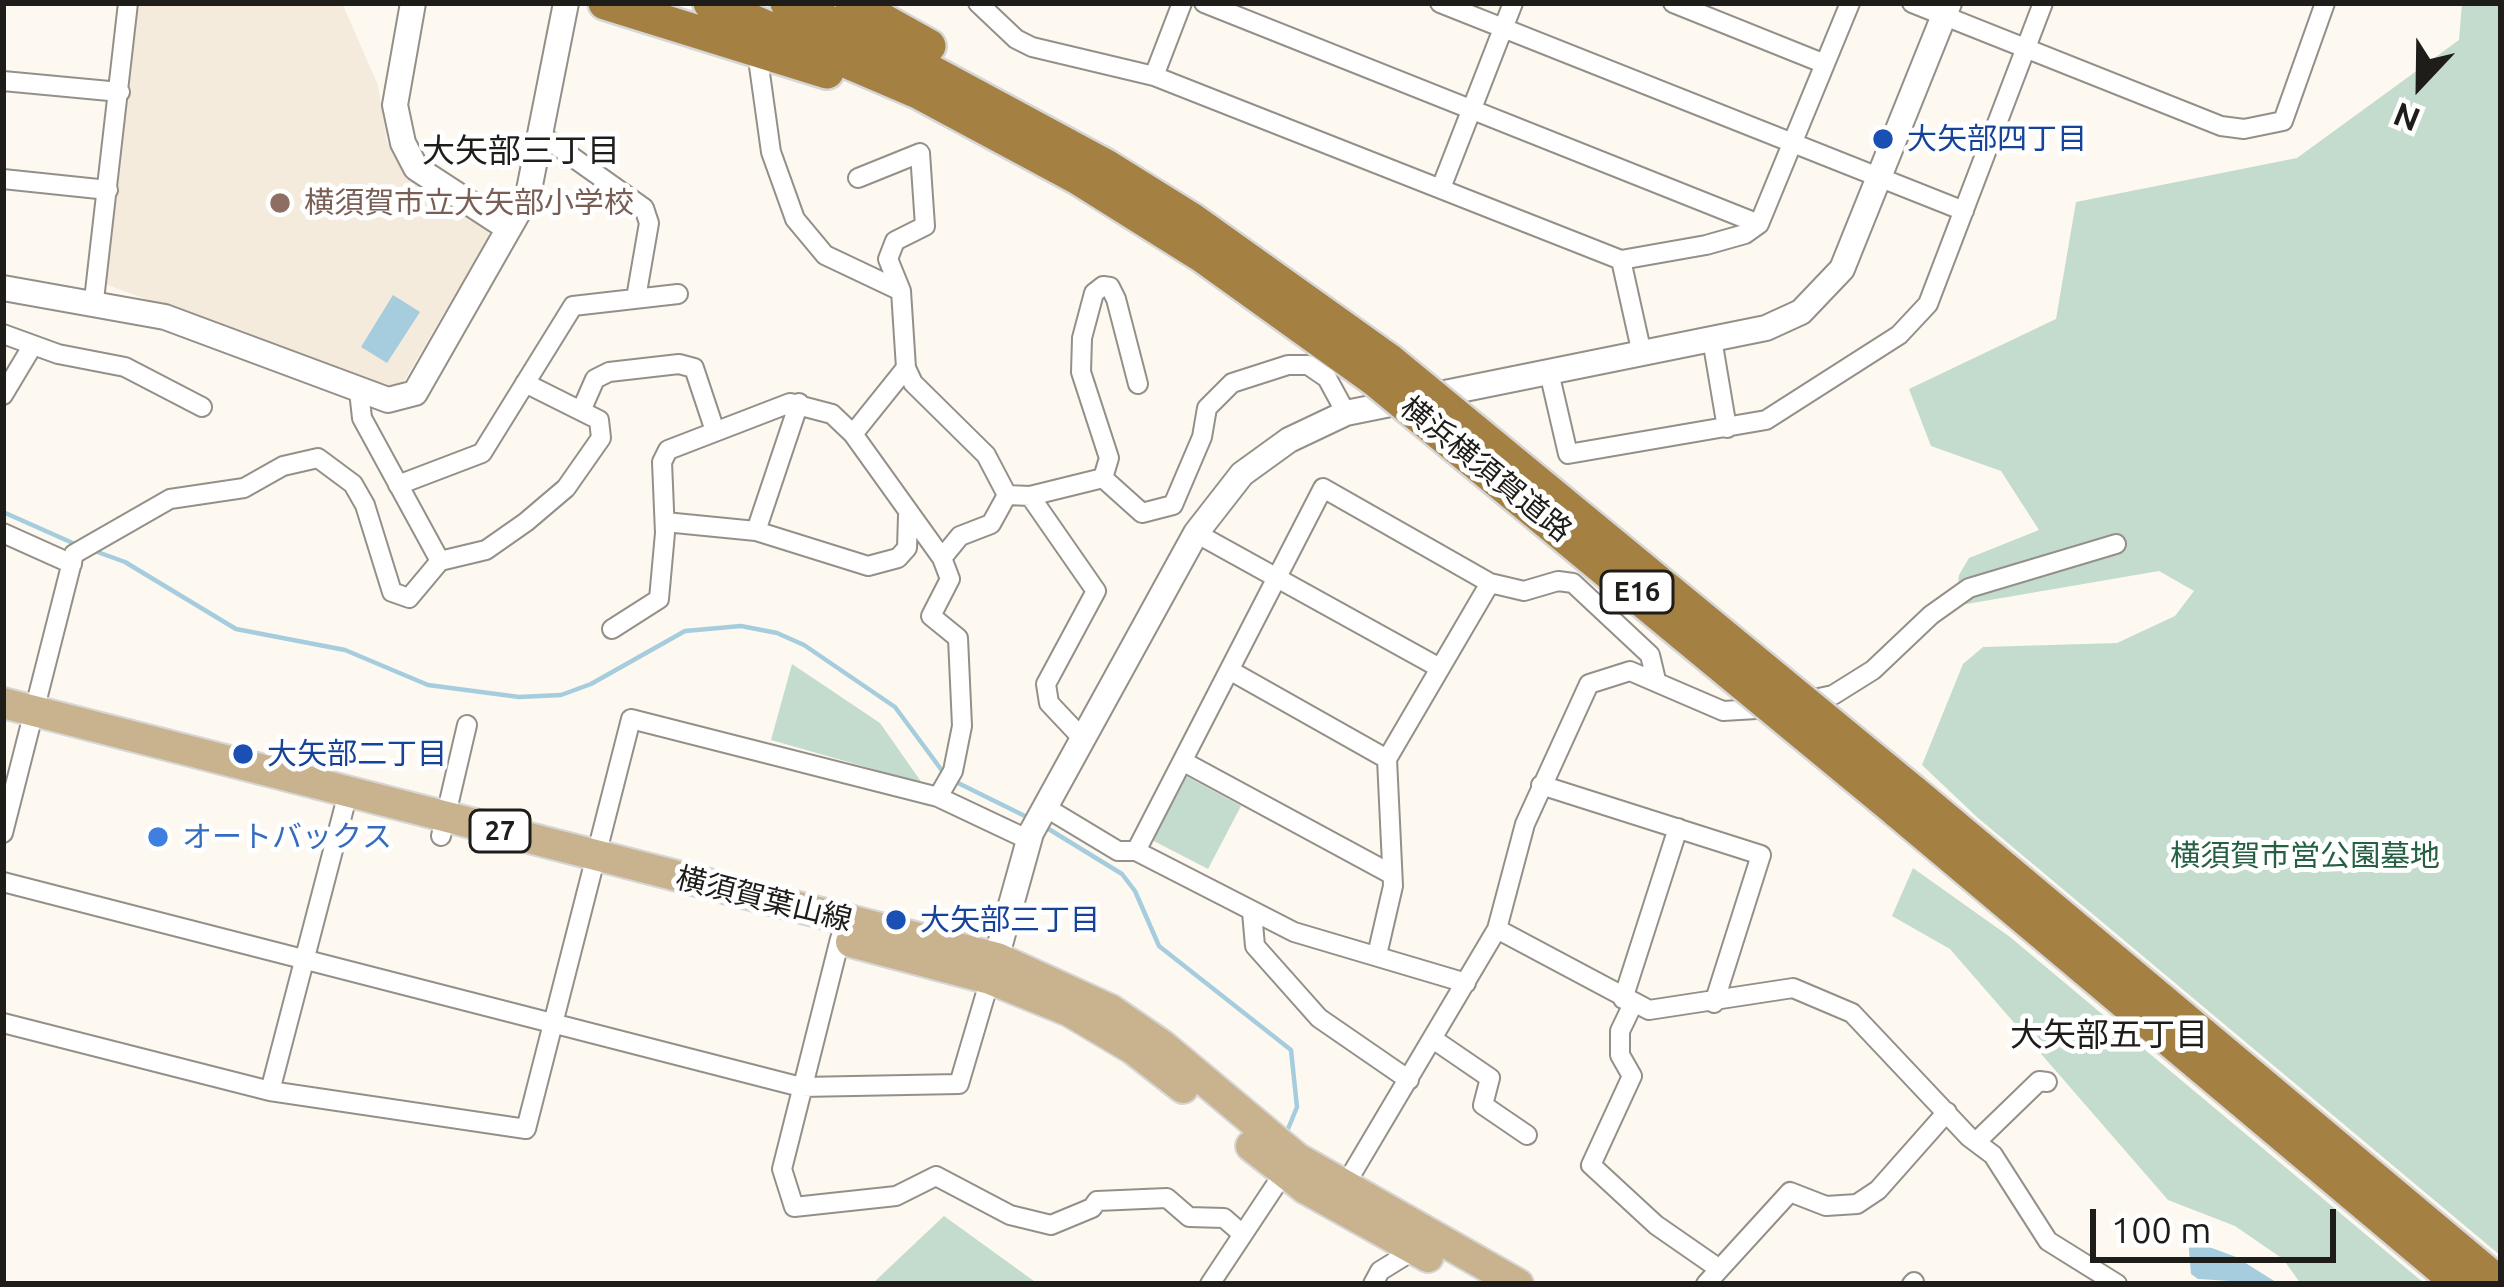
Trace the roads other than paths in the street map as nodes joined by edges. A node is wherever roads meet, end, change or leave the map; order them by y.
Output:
1 (128, 3) edge
2 (412, 3) edge
3 (605, 3) edge
4 (710, 3) edge
5 (787, 3) edge
6 (852, 3) edge
7 (978, 3) edge
8 (1182, 3) edge
9 (1204, 3) edge
10 (1440, 3) edge
11 (1513, 3) edge
12 (1673, 3) edge
13 (1850, 3) edge
14 (1912, 3) edge
15 (2043, 3) edge
16 (2325, 3) edge
17 (1947, 9) edge
18 (564, 15) edge
19 (1503, 28) junction
20 (2025, 49) junction
21 (758, 59) dead end
22 (1825, 64) junction
23 (1154, 76) junction
24 (3, 81) edge
25 (120, 92) junction
26 (1472, 110) junction
27 (540, 134) junction
28 (1792, 143) junction
29 (858, 178) dead end
30 (1078, 178) junction
31 (3, 179) edge
32 (1880, 179) junction
33 (1441, 188) junction
34 (108, 190) junction
35 (1964, 211) junction
36 (1759, 224) junction
37 (508, 228) junction
38 (1621, 260) junction
39 (3, 288) edge
40 (901, 291) junction
41 (678, 294) dead end
42 (636, 298) junction
43 (94, 300) junction
44 (1311, 302) junction
45 (3, 334) edge
46 (1712, 339) junction
47 (33, 345) junction
48 (1642, 353) junction
49 (906, 368) junction
50 (1382, 370) junction
51 (1549, 372) junction
52 (525, 383) junction
53 (1138, 384) dead end
54 (359, 391) junction
55 (3, 395) edge
56 (800, 403) junction
57 (202, 407) dead end
58 (581, 411) junction
59 (1346, 413) junction
60 (1727, 428) junction
61 (716, 431) junction
62 (853, 434) junction
63 (1103, 478) junction
64 (398, 485) junction
65 (1007, 495) junction
66 (1030, 496) junction
67 (908, 514) junction
68 (665, 522) junction
69 (756, 531) junction
70 (3, 533) edge
71 (1196, 533) junction
72 (2116, 544) dead end
73 (942, 558) junction
74 (73, 559) junction
75 (440, 561) junction
76 (1277, 579) junction
77 (1490, 583) junction
78 (613, 629) dead end
79 (1440, 668) junction
80 (1231, 671) junction
81 (1655, 680) junction
82 (3, 704) edge
83 (23, 722) edge
84 (466, 725) dead end
85 (1082, 738) junction
86 (1387, 759) junction
87 (1184, 762) junction
88 (944, 785) junction
89 (1541, 785) junction
90 (1904, 800) junction
91 (345, 802) junction
92 (1036, 824) junction
93 (443, 827) junction
94 (1678, 828) junction
95 (3, 833) edge
96 (1136, 851) junction
97 (593, 865) junction
98 (1391, 874) junction
99 (3, 882) edge
100 (1252, 912) junction
101 (1497, 928) junction
102 (840, 939) junction
103 (1377, 955) junction
104 (303, 959) junction
105 (993, 969) junction
106 (1466, 983) junction
107 (1628, 1002) junction
108 (1714, 1003) junction
109 (3, 1023) edge
110 (552, 1023) junction
111 (1433, 1039) junction
112 (1408, 1080) junction
113 (2047, 1082) dead end
114 (801, 1087) junction
115 (270, 1091) junction
116 (1947, 1112) junction
117 (1527, 1135) dead end
118 (1976, 1142) junction
119 (1283, 1174) junction
120 (1338, 1196) junction
121 (1240, 1232) junction
122 (1414, 1250) junction
123 (1712, 1276) edge
124 (1210, 1284) edge
125 (1373, 1284) edge
126 (1477, 1284) edge
127 (1518, 1284) edge
128 (2117, 1284) edge
129 (2460, 1284) edge
130 (2500, 1284) edge

1 - 25 street
2 - 37 street
3 - 30 highway
4 - 30 highway, 横浜横須賀道路 / E16
5 - 44 highway, 横浜横須賀道路 / E16
6 - 44 highway
7 - 23 street
8 - 23 street
9 - 26 street
10 - 19 street
11 - 19 street
12 - 22 street
13 - 22 street
14 - 17 street
15 - 20 street
16 - 20 street
17 - 20 street
17 - 32 street
18 - 27 street
19 - 26 street
19 - 28 street
20 - 35 street
21 - 40 street
22 - 28 street
23 - 33 street
24 - 25 street
25 - 34 street
26 - 33 street
26 - 36 street
27 - 37 street
27 - 42 street
28 - 32 street
28 - 36 street
29 - 40 street
30 - 50 highway, 横浜横須賀道路 / E16
31 - 34 street
32 - 35 street
32 - 46 street
33 - 38 street
34 - 43 street
35 - 60 street
36 - 38 street
37 - 54 street
38 - 48 street
39 - 43 street
40 - 49 street
41 - 42 street
42 - 52 street
43 - 54 street
44 - 50 highway, 横浜横須賀道路 / E16
45 - 47 street
46 - 48 street
46 - 60 street
47 - 55 street
47 - 57 street
48 - 51 street
49 - 62 street
49 - 65 street
50 - 90 highway, 横浜横須賀道路 / E16, bridge
51 - 59 street
51 - 60 street
52 - 58 street
52 - 64 street
53 - 63 street
54 - 64 street
56 - 61 street
56 - 62 street
56 - 69 street
58 - 61 street
58 - 75 street
59 - 63 street
59 - 71 street
61 - 68 street
62 - 67 street
63 - 66 street
64 - 75 street
65 - 66 street
65 - 73 street
66 - 85 street
67 - 69 street
67 - 73 street
68 - 69 street
68 - 78 street
70 - 74 street
71 - 76 street
71 - 85 street
72 - 81 street
73 - 88 street
74 - 75 street
74 - 83 street
76 - 77 street
76 - 79 street
76 - 80 street
77 - 79 street
77 - 81 street
79 - 86 street
80 - 86 street
80 - 87 street
81 - 89 street
82 - 83 main road, 横須賀葉山線 / 27
83 - 91 main road, 横須賀葉山線 / 27
83 - 95 street
84 - 93 street
85 - 92 street
86 - 98 street
87 - 96 street
87 - 98 street
88 - 92 street
88 - 97 street
89 - 94 street
89 - 101 street
90 - 129 highway, 横浜横須賀道路 / E16
90 - 130 highway, 横浜横須賀道路 / E16
91 - 93 main road, 横須賀葉山線 / 27
91 - 104 street
92 - 96 street
92 - 105 street
93 - 97 main road, 横須賀葉山線 / 27
94 - 107 street
94 - 108 street
96 - 100 street
97 - 102 main road, 横須賀葉山線 / 27
97 - 105 main road, 横須賀葉山線 / 27
97 - 110 street
98 - 103 street
99 - 104 street
100 - 103 street
100 - 112 street
101 - 106 street
101 - 107 street
102 - 105 main road, 横須賀葉山線 / 27
102 - 114 street
103 - 106 street
104 - 110 street
104 - 115 street
105 - 114 street
105 - 119 main road, 横須賀葉山線 / 27
105 - 120 main road, 横須賀葉山線 / 27
106 - 111 street
107 - 108 street
107 - 123 street
108 - 116 street
109 - 115 street
110 - 114 street
110 - 115 street
111 - 112 street
111 - 117 street
112 - 120 street
113 - 118 street
114 - 121 street
116 - 118 street
116 - 123 street
118 - 128 street
119 - 120 main road, 横須賀葉山線 / 27
119 - 121 street
120 - 122 main road, 横須賀葉山線 / 27
120 - 127 main road, 横須賀葉山線 / 27
121 - 124 street
122 - 125 street
122 - 126 main road, 横須賀葉山線 / 27

